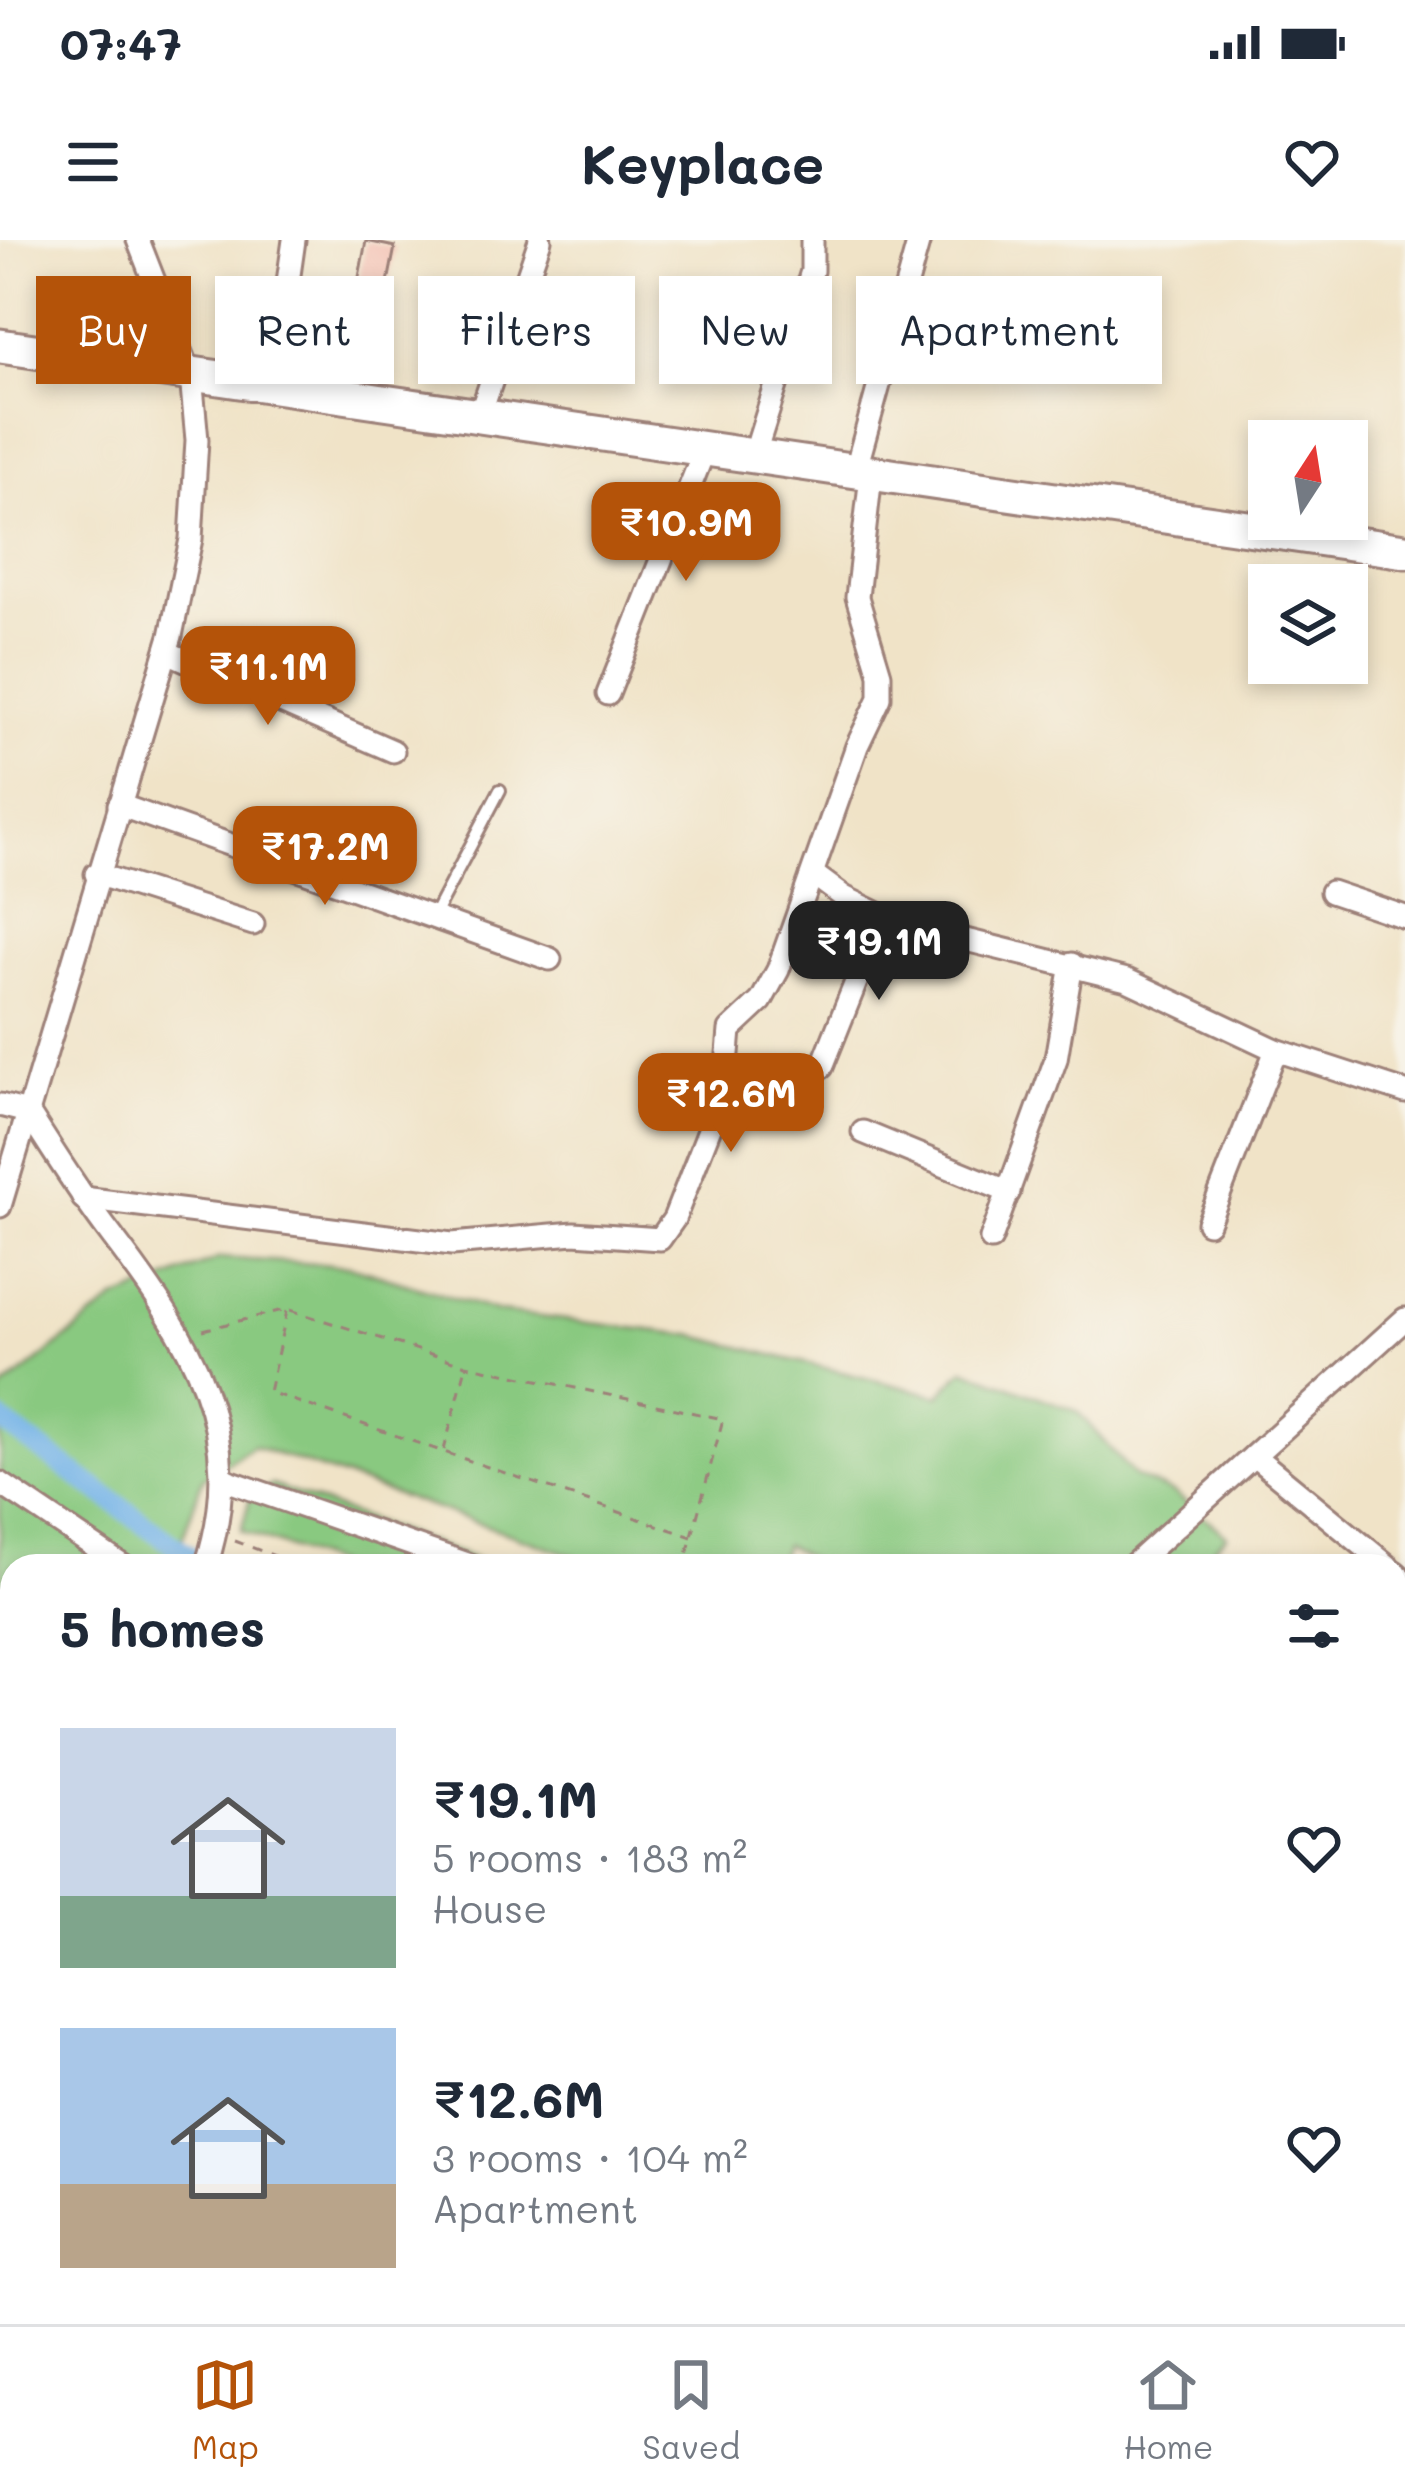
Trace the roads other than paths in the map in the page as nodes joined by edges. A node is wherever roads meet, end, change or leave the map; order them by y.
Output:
1 (138, 240) edge
2 (294, 240) edge
3 (540, 240) edge
4 (812, 240) edge
5 (919, 240) edge
6 (152, 276) edge
7 (289, 276) edge
8 (0, 333) edge
9 (36, 340) edge
10 (0, 346) edge
11 (36, 350) edge
12 (191, 369) edge
13 (191, 384) edge
14 (352, 384) edge
15 (484, 403) junction
16 (759, 440) junction
17 (704, 451) junction
18 (866, 465) junction
19 (1248, 508) edge
20 (1368, 524) edge
21 (1405, 529) edge
22 (1405, 551) edge
23 (167, 652) junction
24 (608, 694) dead end
25 (393, 751) dead end
26 (500, 790) dead end
27 (118, 806) junction
28 (96, 874) junction
29 (813, 874) junction
30 (1331, 892) dead end
31 (433, 917) junction
32 (882, 917) junction
33 (1405, 917) edge
34 (253, 924) dead end
35 (550, 958) dead end
36 (1072, 964) junction
37 (1276, 1049) junction
38 (822, 1067) dead end
39 (1405, 1092) edge
40 (0, 1106) edge
41 (28, 1112) junction
42 (863, 1132) dead end
43 (1009, 1192) junction
44 (83, 1198) junction
45 (0, 1206) edge
46 (1208, 1223) dead end
47 (991, 1239) dead end
48 (1405, 1319) edge
49 (1254, 1456) junction
50 (223, 1479) junction
51 (0, 1483) edge
52 (216, 1552) edge
53 (105, 1554) edge
54 (439, 1554) edge
55 (1145, 1554) edge
56 (1373, 1554) edge

1 - 6 street
2 - 7 street
3 - 15 street
4 - 16 street
5 - 18 street
8 - 9 main road
10 - 11 main road
12 - 17 main road
13 - 23 street
14 - 15 main road
15 - 16 main road
16 - 18 main road
17 - 18 main road
17 - 24 street
18 - 19 main road
18 - 22 main road
18 - 29 street
20 - 21 main road
23 - 25 street
23 - 27 street
26 - 31 lane
27 - 28 street
27 - 31 street
28 - 34 street
28 - 41 street
29 - 32 street
29 - 44 street
30 - 33 street
31 - 35 street
32 - 36 street
32 - 38 street
36 - 37 street
36 - 43 street
37 - 39 street
37 - 46 street
40 - 41 street
41 - 44 street
41 - 45 street
42 - 43 street
43 - 47 street
44 - 50 street
48 - 49 street
49 - 55 street
49 - 56 street
50 - 52 street
50 - 54 street
51 - 53 street

